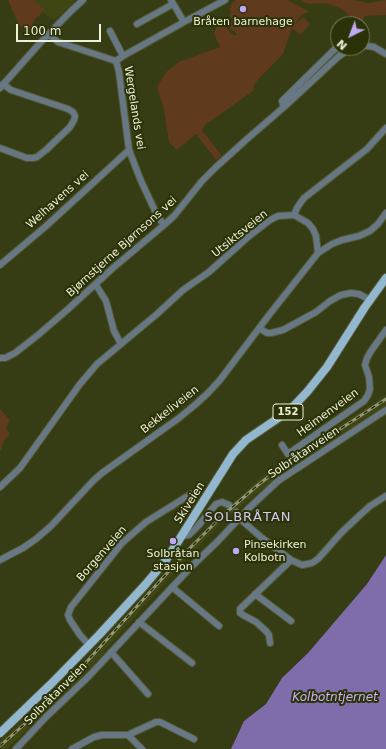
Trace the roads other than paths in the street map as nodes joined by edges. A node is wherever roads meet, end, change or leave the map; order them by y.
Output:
1 (82, 0) edge
2 (225, 0) edge
3 (172, 2) edge
4 (184, 22) junction
5 (137, 24) dead end
6 (110, 31) dead end
7 (48, 34) junction
8 (370, 46) edge
9 (330, 54) edge
10 (386, 54) edge
11 (123, 56) junction
12 (339, 56) edge
13 (116, 61) junction
14 (0, 77) edge
15 (3, 84) edge
16 (284, 107) junction
17 (386, 128) edge
18 (0, 148) edge
19 (129, 150) junction
20 (386, 213) edge
21 (294, 216) junction
22 (164, 225) junction
23 (318, 253) junction
24 (0, 265) edge
25 (386, 278) edge
26 (96, 285) junction
27 (370, 300) junction
28 (260, 328) junction
29 (386, 330) edge
30 (121, 344) junction
31 (0, 358) edge
32 (386, 410) edge
33 (282, 445) dead end
34 (0, 487) edge
35 (191, 494) dead end
36 (386, 496) edge
37 (229, 505) dead end
38 (237, 515) junction
39 (182, 536) junction
40 (0, 560) edge
41 (291, 560) junction
42 (172, 587) junction
43 (255, 594) junction
44 (291, 621) dead end
45 (139, 622) junction
46 (219, 626) dead end
47 (270, 643) dead end
48 (89, 645) junction
49 (111, 652) junction
50 (192, 663) dead end
51 (148, 694) dead end
52 (0, 733) edge
53 (128, 735) junction
54 (194, 739) dead end
55 (16, 749) edge
56 (72, 749) edge
57 (142, 749) edge

1 - 7 street
2 - 4 street
3 - 4 street
3 - 5 street
4 - 11 street
6 - 11 street
7 - 13 street, Wergelands vei
7 - 15 street
8 - 10 street
9 - 16 street, Bjørnstjerne Bjørnsons vei
11 - 13 street
12 - 16 street, Bjørnstjerne Bjørnsons vei
13 - 19 street, Wergelands vei
14 - 15 street
15 - 18 street
16 - 22 street, Bjørnstjerne Bjørnsons vei
17 - 21 street
19 - 22 street, Wergelands vei
19 - 24 street, Welhavens vei
20 - 23 street, Bekkeliveien
21 - 23 street
21 - 30 street, Utsiktsveien
22 - 26 street, Bjørnstjerne Bjørnsons vei
23 - 28 street, Bekkeliveien
25 - 27 main road, Skiveien / 152
26 - 30 street
26 - 31 street, Bjørnstjerne Bjørnsons vei
27 - 28 street
27 - 39 main road, Skiveien / 152
28 - 40 street, Bekkeliveien
29 - 33 street, Heimenveien
30 - 34 street, Utsiktsveien
32 - 38 street, Solbråtanveien
35 - 48 street, Borgenveien
36 - 41 street
37 - 39 street
38 - 41 street
38 - 42 street, Solbråtanveien
39 - 48 main road, Skiveien / 152
41 - 43 street
42 - 45 street, Solbråtanveien
42 - 46 street
43 - 44 street
43 - 47 street
45 - 49 street, Solbråtanveien
45 - 50 street
48 - 52 main road, Skiveien / 152
49 - 51 street
49 - 55 street, Solbråtanveien
53 - 54 street
53 - 56 street
53 - 57 street

